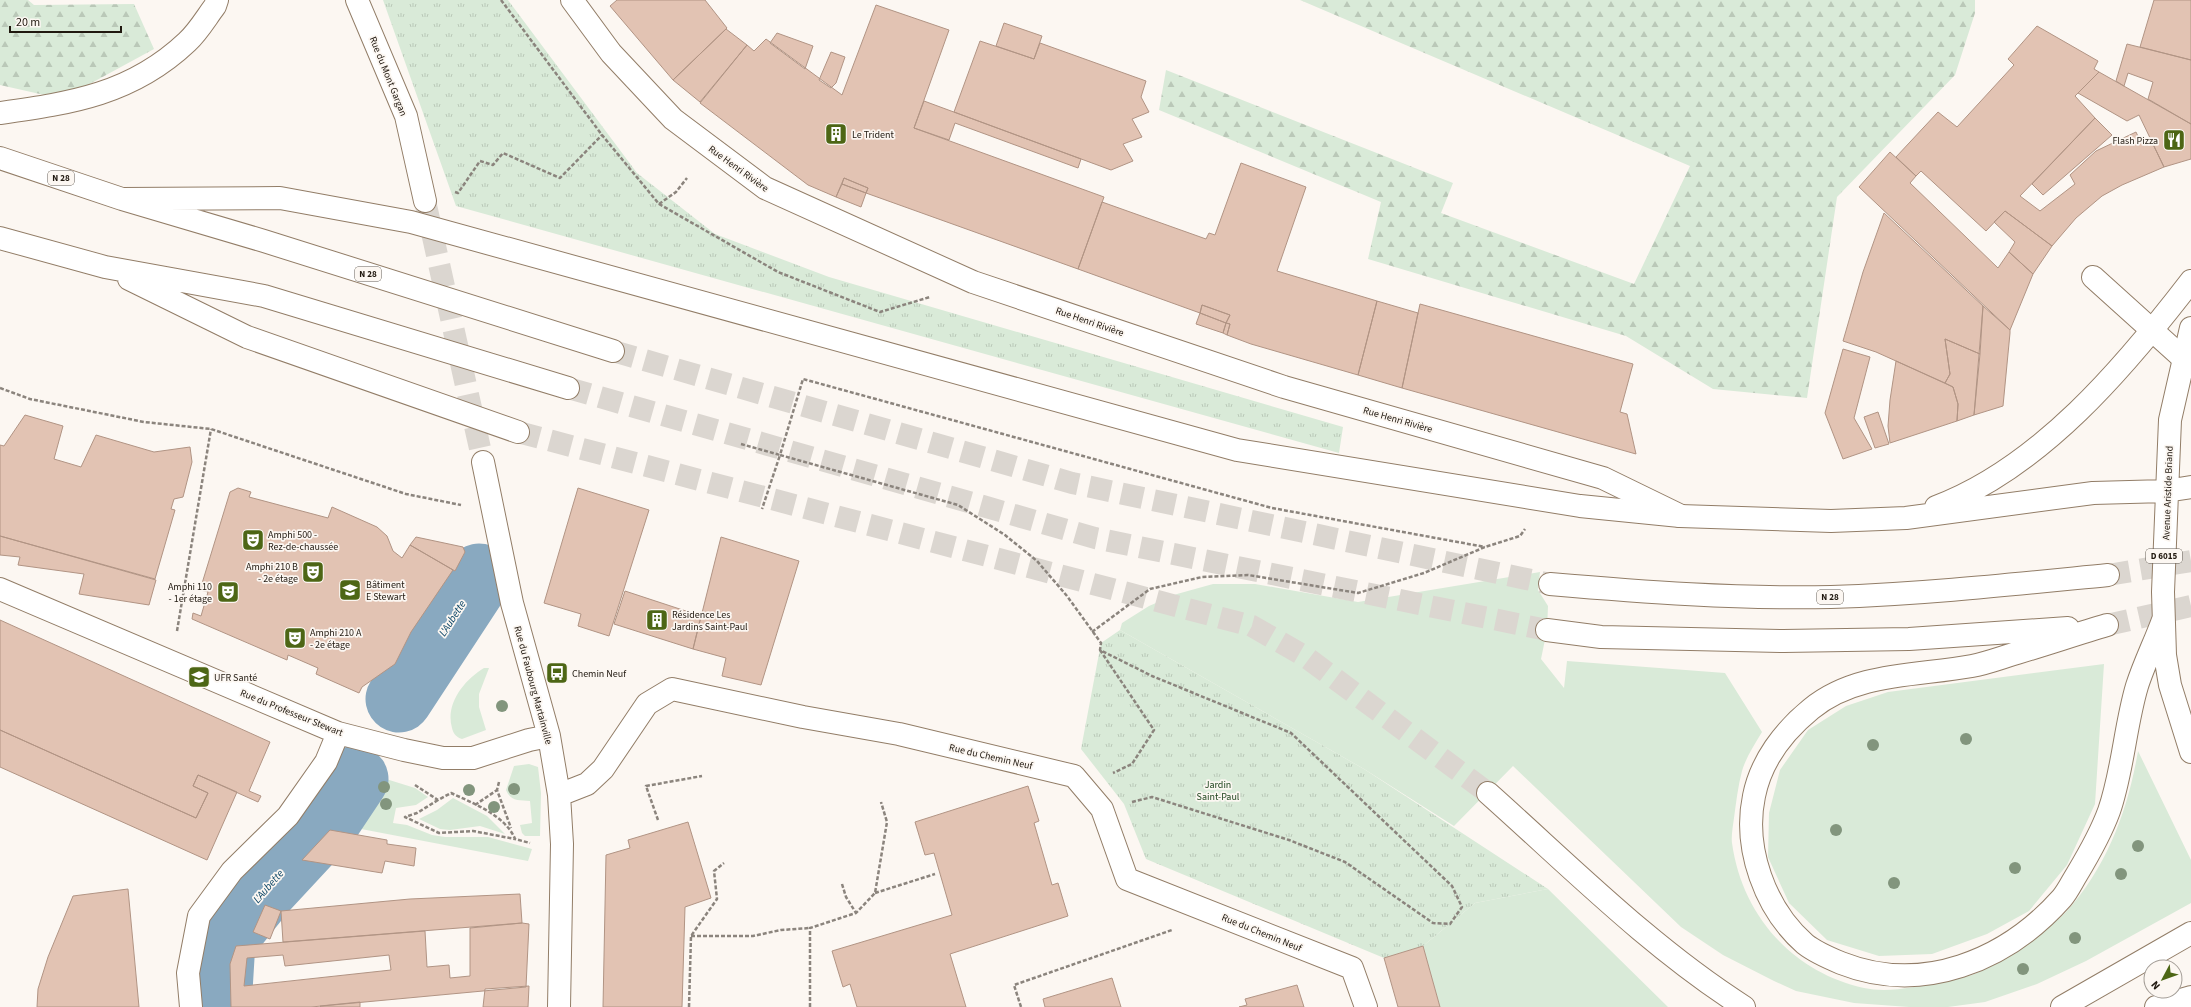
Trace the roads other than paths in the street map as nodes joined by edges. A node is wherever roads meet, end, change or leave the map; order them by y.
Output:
1 (217, 0) edge
2 (357, 0) edge
3 (572, 0) edge
4 (0, 114) edge
5 (0, 158) edge
6 (423, 193) tunnel mouth
7 (122, 199) junction
8 (0, 238) edge
9 (104, 267) junction
10 (2093, 277) dead end
11 (2191, 281) edge
12 (2191, 328) edge
13 (2153, 331) junction
14 (614, 351) tunnel mouth
15 (2184, 359) junction
16 (568, 388) tunnel mouth
17 (518, 432) tunnel mouth
18 (483, 462) tunnel mouth
19 (2191, 487) edge
20 (2166, 491) junction
21 (2191, 502) edge
22 (1680, 516) junction
23 (1906, 518) junction
24 (2108, 575) tunnel mouth
25 (1550, 584) tunnel mouth
26 (0, 589) edge
27 (2163, 620) junction
28 (1547, 630) tunnel mouth
29 (338, 733) junction
30 (549, 736) junction
31 (2191, 752) edge
32 (1488, 793) tunnel mouth
33 (559, 795) junction
34 (2191, 933) edge
35 (2191, 997) edge
36 (191, 1007) edge
37 (559, 1007) edge
38 (1366, 1007) edge
39 (1744, 1007) edge
40 (2062, 1007) edge
41 (2156, 1007) edge

1 - 4 main road
2 - 6 main road, Rue du Mont Gargan
3 - 22 main road, Rue Henri Rivière
5 - 7 main road, N 28
7 - 14 main road, N 28
7 - 22 main road
8 - 9 main road
9 - 16 main road
9 - 17 main road
10 - 13 main road
11 - 13 main road
12 - 15 main road, Avenue Aristide Briand / D 6015
13 - 15 main road
13 - 23 main road
15 - 20 main road, Avenue Aristide Briand / D 6015
18 - 30 main road, Rue du Faubourg Martainville
19 - 20 main road
20 - 21 main road
20 - 23 main road
20 - 27 main road, Avenue Aristide Briand / D 6015
22 - 23 main road
24 - 25 main road, N 28
26 - 29 main road, Rue du Professeur Stewart
27 - 28 main road
27 - 31 main road, Avenue Aristide Briand / D 6015
29 - 30 main road, Rue du Professeur Stewart
29 - 36 main road
30 - 33 main road, Rue du Faubourg Martainville
32 - 39 main road
33 - 37 main road, Rue du Faubourg Martainville
33 - 38 main road, Rue du Chemin Neuf
34 - 40 main road
35 - 41 main road

